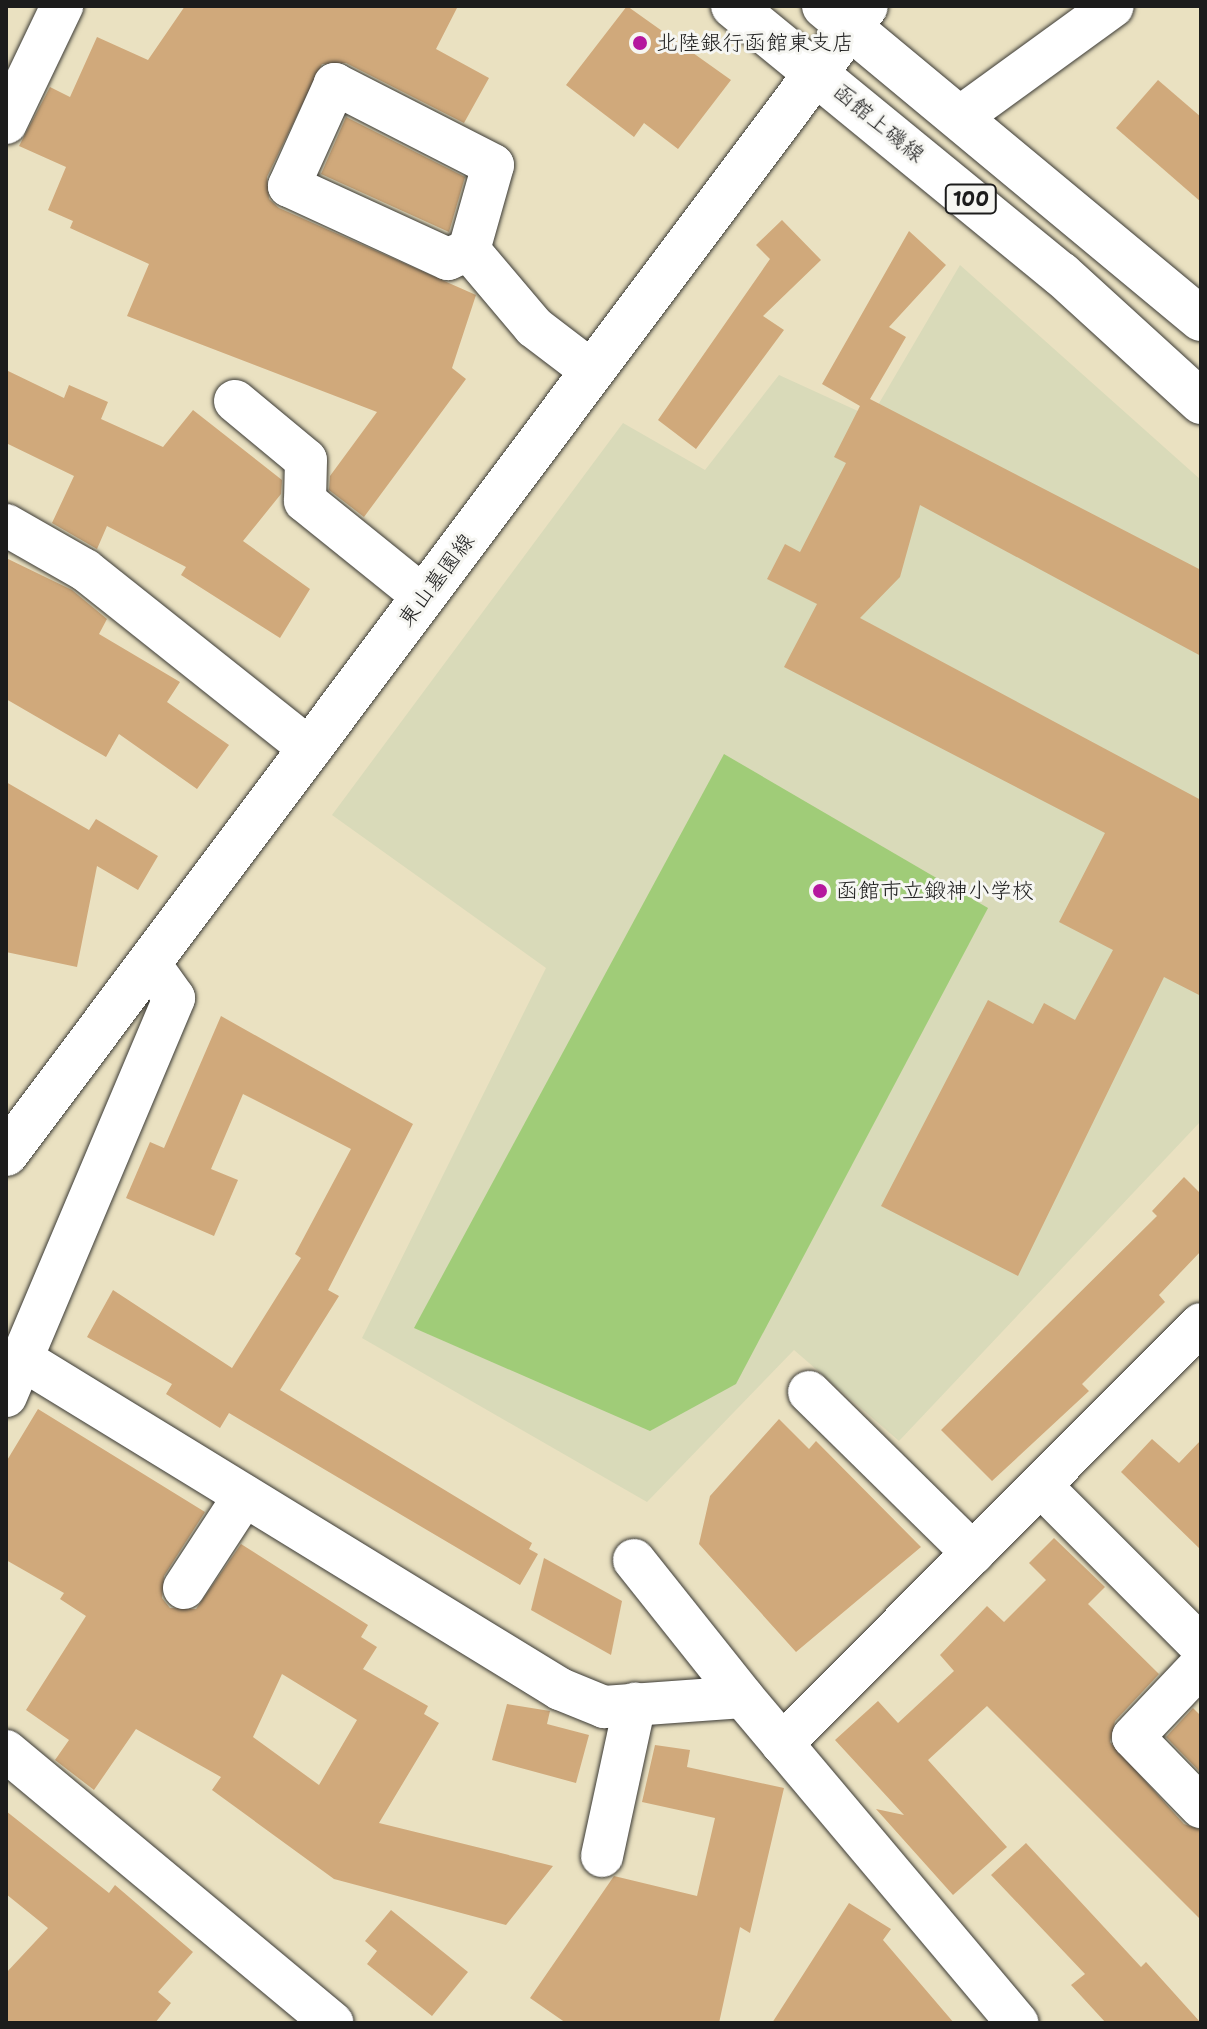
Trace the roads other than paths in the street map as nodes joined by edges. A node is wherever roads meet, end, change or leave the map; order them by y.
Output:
1 (62, 6) edge
2 (733, 6) edge
3 (1113, 6) edge
4 (847, 13) edge
5 (818, 73) junction
6 (963, 115) junction
7 (6, 123) edge
8 (469, 250) junction
9 (1201, 319) edge
10 (593, 372) junction
11 (235, 401) dead end
12 (1201, 402) edge
13 (6, 525) edge
14 (424, 597) junction
15 (310, 749) junction
16 (149, 963) junction
17 (6, 1154) edge
18 (1201, 1324) edge
19 (11, 1386) edge
20 (809, 1392) dead end
21 (1041, 1486) junction
22 (244, 1496) junction
23 (973, 1553) junction
24 (634, 1560) dead end
25 (184, 1588) dead end
26 (1201, 1646) edge
27 (1201, 1665) edge
28 (743, 1697) junction
29 (635, 1704) junction
30 (782, 1744) junction
31 (6, 1751) edge
32 (1201, 1807) edge
33 (602, 1856) dead end
34 (333, 2023) edge
35 (1018, 2023) edge

1 - 7 street
2 - 5 street, 函館上磯線 / 100
3 - 6 street
4 - 5 street, 東山墓園線
4 - 6 street, 100
5 - 10 street, 東山墓園線
5 - 12 street, 函館上磯線 / 100
6 - 9 street, 100
8 - 8 street
8 - 10 street
10 - 14 street, 東山墓園線
11 - 14 street
13 - 15 street
14 - 15 street, 東山墓園線
15 - 16 street, 東山墓園線
16 - 17 street, 東山墓園線
16 - 19 street
18 - 21 street
19 - 22 street
20 - 23 street
21 - 23 street
21 - 26 street
22 - 25 street
22 - 29 street
23 - 30 street
24 - 28 street
27 - 32 street
28 - 29 street
28 - 30 street
29 - 33 street
30 - 35 street
31 - 34 street

